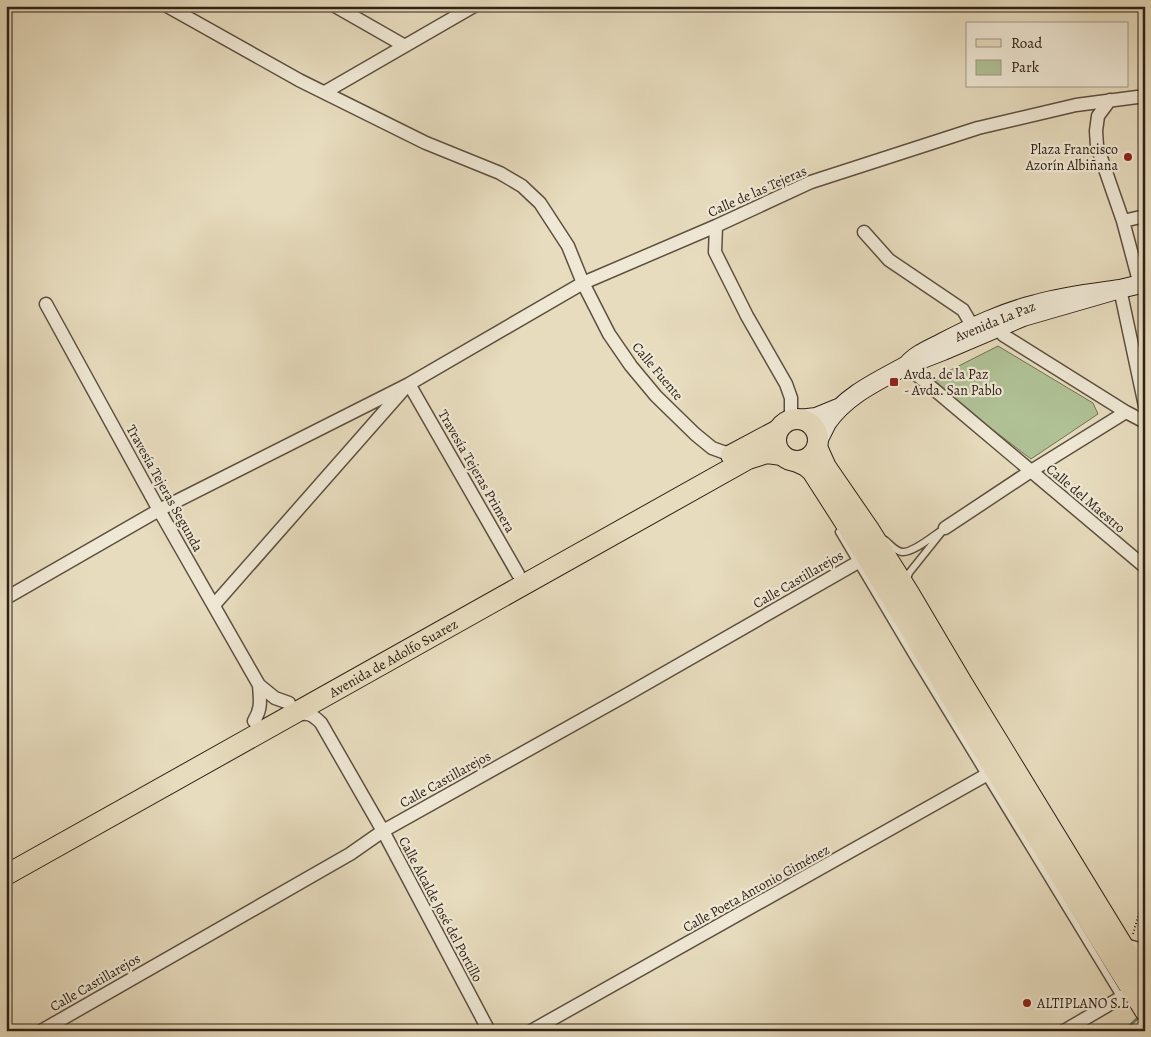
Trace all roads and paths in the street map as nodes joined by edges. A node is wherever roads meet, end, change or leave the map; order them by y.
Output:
1 (167, 6) edge
2 (336, 6) edge
3 (474, 6) edge
4 (405, 46) junction
5 (325, 92) junction
6 (1145, 96) edge
7 (1110, 100) junction
8 (1145, 216) edge
9 (1123, 221) junction
10 (716, 226) junction
11 (864, 232) dead end
12 (584, 283) junction
13 (1142, 284) edge
14 (1120, 289) junction
15 (46, 304) dead end
16 (1005, 324) junction
17 (973, 327) junction
18 (907, 364) junction
19 (409, 384) junction
20 (843, 405) junction
21 (1145, 406) edge
22 (1135, 412) edge
23 (1145, 422) edge
24 (789, 423) junction
25 (818, 444) junction
26 (734, 453) junction
27 (789, 458) junction
28 (826, 467) junction
29 (1031, 471) junction
30 (809, 480) dead end
31 (159, 510) junction
32 (863, 521) junction
33 (835, 525) dead end
34 (945, 528) junction
35 (870, 555) junction
36 (1145, 567) edge
37 (518, 574) junction
38 (909, 592) junction
39 (6, 598) edge
40 (214, 606) junction
41 (961, 681) junction
42 (259, 685) junction
43 (328, 695) junction
44 (289, 710) junction
45 (254, 721) junction
46 (322, 723) junction
47 (999, 768) junction
48 (383, 831) junction
49 (6, 860) edge
50 (6, 875) edge
51 (1083, 880) junction
52 (1145, 901) edge
53 (1126, 945) junction
54 (1145, 951) edge
55 (1145, 956) edge
56 (1135, 984) edge
57 (1145, 1011) edge
58 (41, 1031) edge
59 (489, 1031) edge
60 (531, 1031) edge
61 (1064, 1031) edge

1 - 5 street, Calle Fuente
2 - 4 street
3 - 4 street
4 - 5 street
5 - 12 street, Calle Fuente
6 - 7 street, Calle de las Tejeras
7 - 9 street
7 - 10 street, Calle de las Tejeras
8 - 9 street
9 - 13 street
10 - 12 street, Calle de las Tejeras
10 - 24 street
11 - 17 street
12 - 19 street, Calle de las Tejeras
12 - 26 street, Calle Fuente
13 - 14 main road, Avenida La Paz
14 - 16 main road, Avenida La Paz
14 - 17 main road, Avenida La Paz
14 - 21 street
15 - 31 street, Travesía Tejeras Segunda
16 - 18 main road, Avenida La Paz
16 - 22 street
17 - 18 main road, Avenida La Paz
18 - 20 main road, Avenida La Paz
18 - 29 street, Calle del Maestro
19 - 31 street, Calle de las Tejeras
19 - 37 street, Travesía Tejeras Primera
19 - 40 street
20 - 24 main road, Avenida La Paz
20 - 25 main road, Avenida La Paz
22 - 23 street
22 - 29 street
24 - 25 main road
24 - 26 main road, Avenida de Adolfo Suarez
24 - 27 main road
25 - 27 main road
25 - 28 main road
26 - 37 main road, Avenida de Adolfo Suarez
27 - 30 lane
27 - 35 main road
27 - 43 main road, Avenida de Adolfo Suarez
28 - 32 main road
28 - 35 lane
29 - 34 street
29 - 36 street, Calle del Maestro
31 - 39 street, Calle de las Tejeras
31 - 40 street, Travesía Tejeras Segunda
32 - 34 lane
32 - 38 main road
33 - 35 lane
34 - 38 lane
35 - 41 lane
35 - 47 main road
35 - 48 street, Calle Castillarejos
37 - 44 main road, Avenida de Adolfo Suarez
38 - 41 main road
40 - 42 street, Travesía Tejeras Segunda
41 - 47 lane
41 - 51 main road
42 - 44 street
42 - 45 street
43 - 44 main road, Avenida de Adolfo Suarez
43 - 46 street
44 - 45 main road, Avenida de Adolfo Suarez
44 - 46 street
44 - 50 main road, Avenida de Adolfo Suarez
45 - 49 main road, Avenida de Adolfo Suarez
46 - 48 street, Calle Alcalde José del Portillo
47 - 51 lane
47 - 56 main road
47 - 60 street, Calle Poeta Antonio Giménez
48 - 58 street, Calle Castillarejos
48 - 59 street, Calle Alcalde José del Portillo
51 - 53 main road
51 - 56 lane
52 - 53 path
53 - 54 street
53 - 56 main road
55 - 56 street
56 - 57 main road
56 - 61 street

